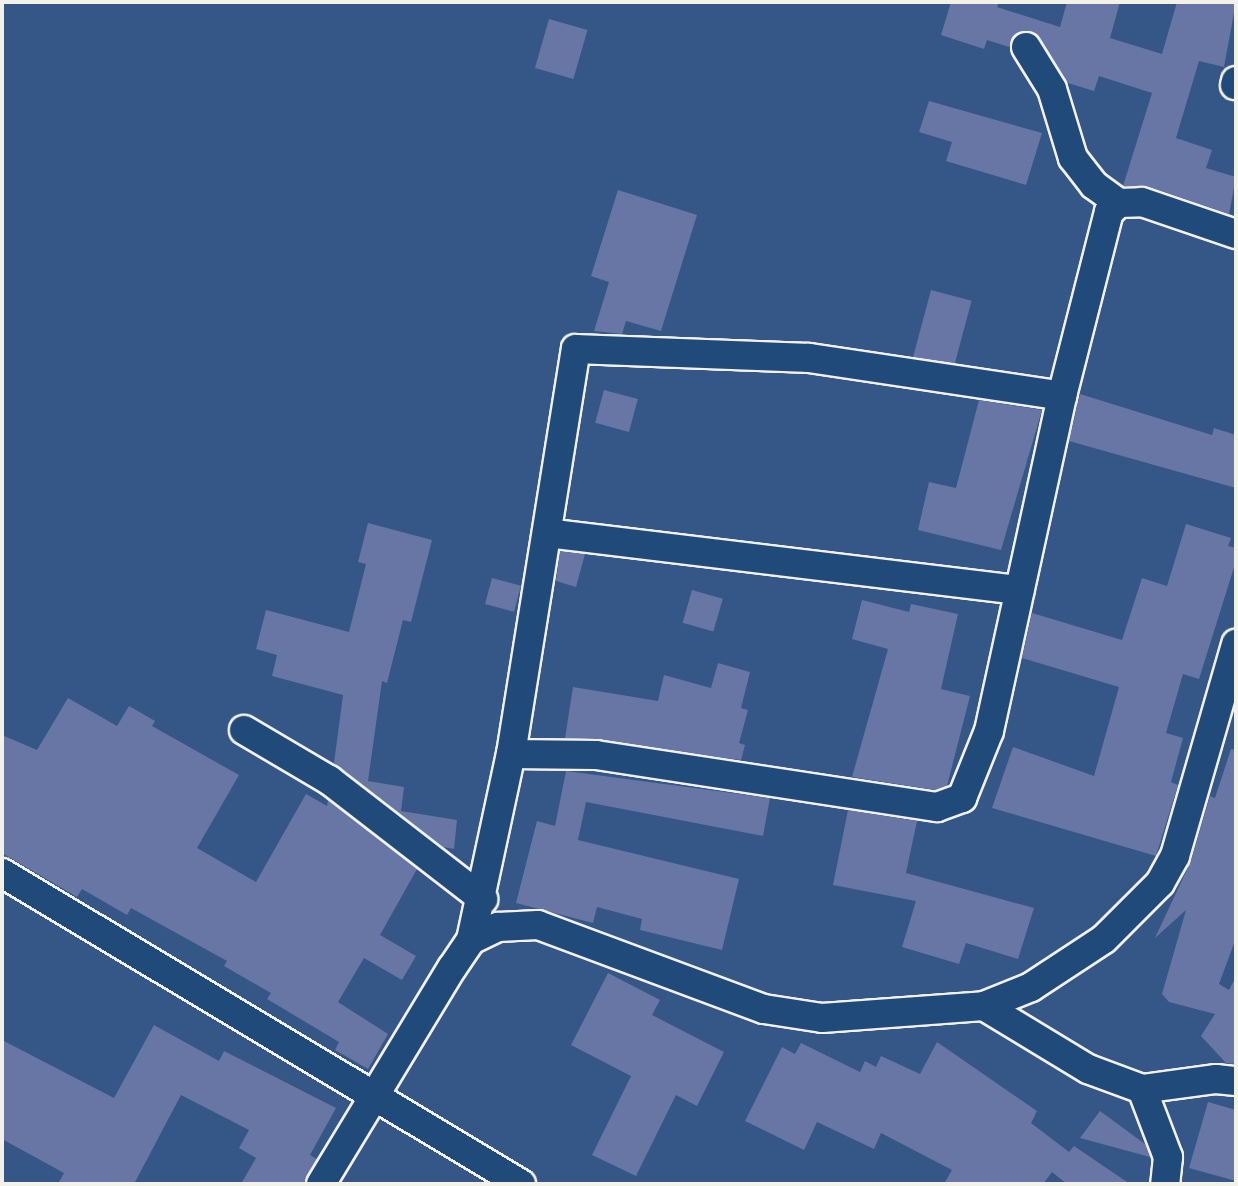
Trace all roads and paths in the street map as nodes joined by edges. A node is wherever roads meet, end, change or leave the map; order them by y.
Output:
1 (1026, 47) dead end
2 (1119, 203) junction
3 (1236, 234) edge
4 (1062, 396) junction
5 (547, 533) junction
6 (1020, 590) junction
7 (1236, 644) edge
8 (1230, 690) edge
9 (244, 730) dead end
10 (511, 754) junction
11 (2, 873) edge
12 (483, 899) junction
13 (471, 940) junction
14 (984, 1006) junction
15 (1236, 1081) edge
16 (1142, 1088) junction
17 (374, 1096) junction
18 (321, 1184) edge
19 (521, 1184) edge
20 (1165, 1184) edge

1 - 2 street
2 - 3 street
2 - 4 street
4 - 5 street
4 - 6 street
5 - 6 street
5 - 10 street
6 - 10 street
7 - 8 street
8 - 14 street
9 - 12 street
10 - 12 street
11 - 17 street
12 - 13 street
13 - 14 street
13 - 17 street
14 - 16 street
15 - 16 street
16 - 20 street
17 - 18 street
17 - 19 street

